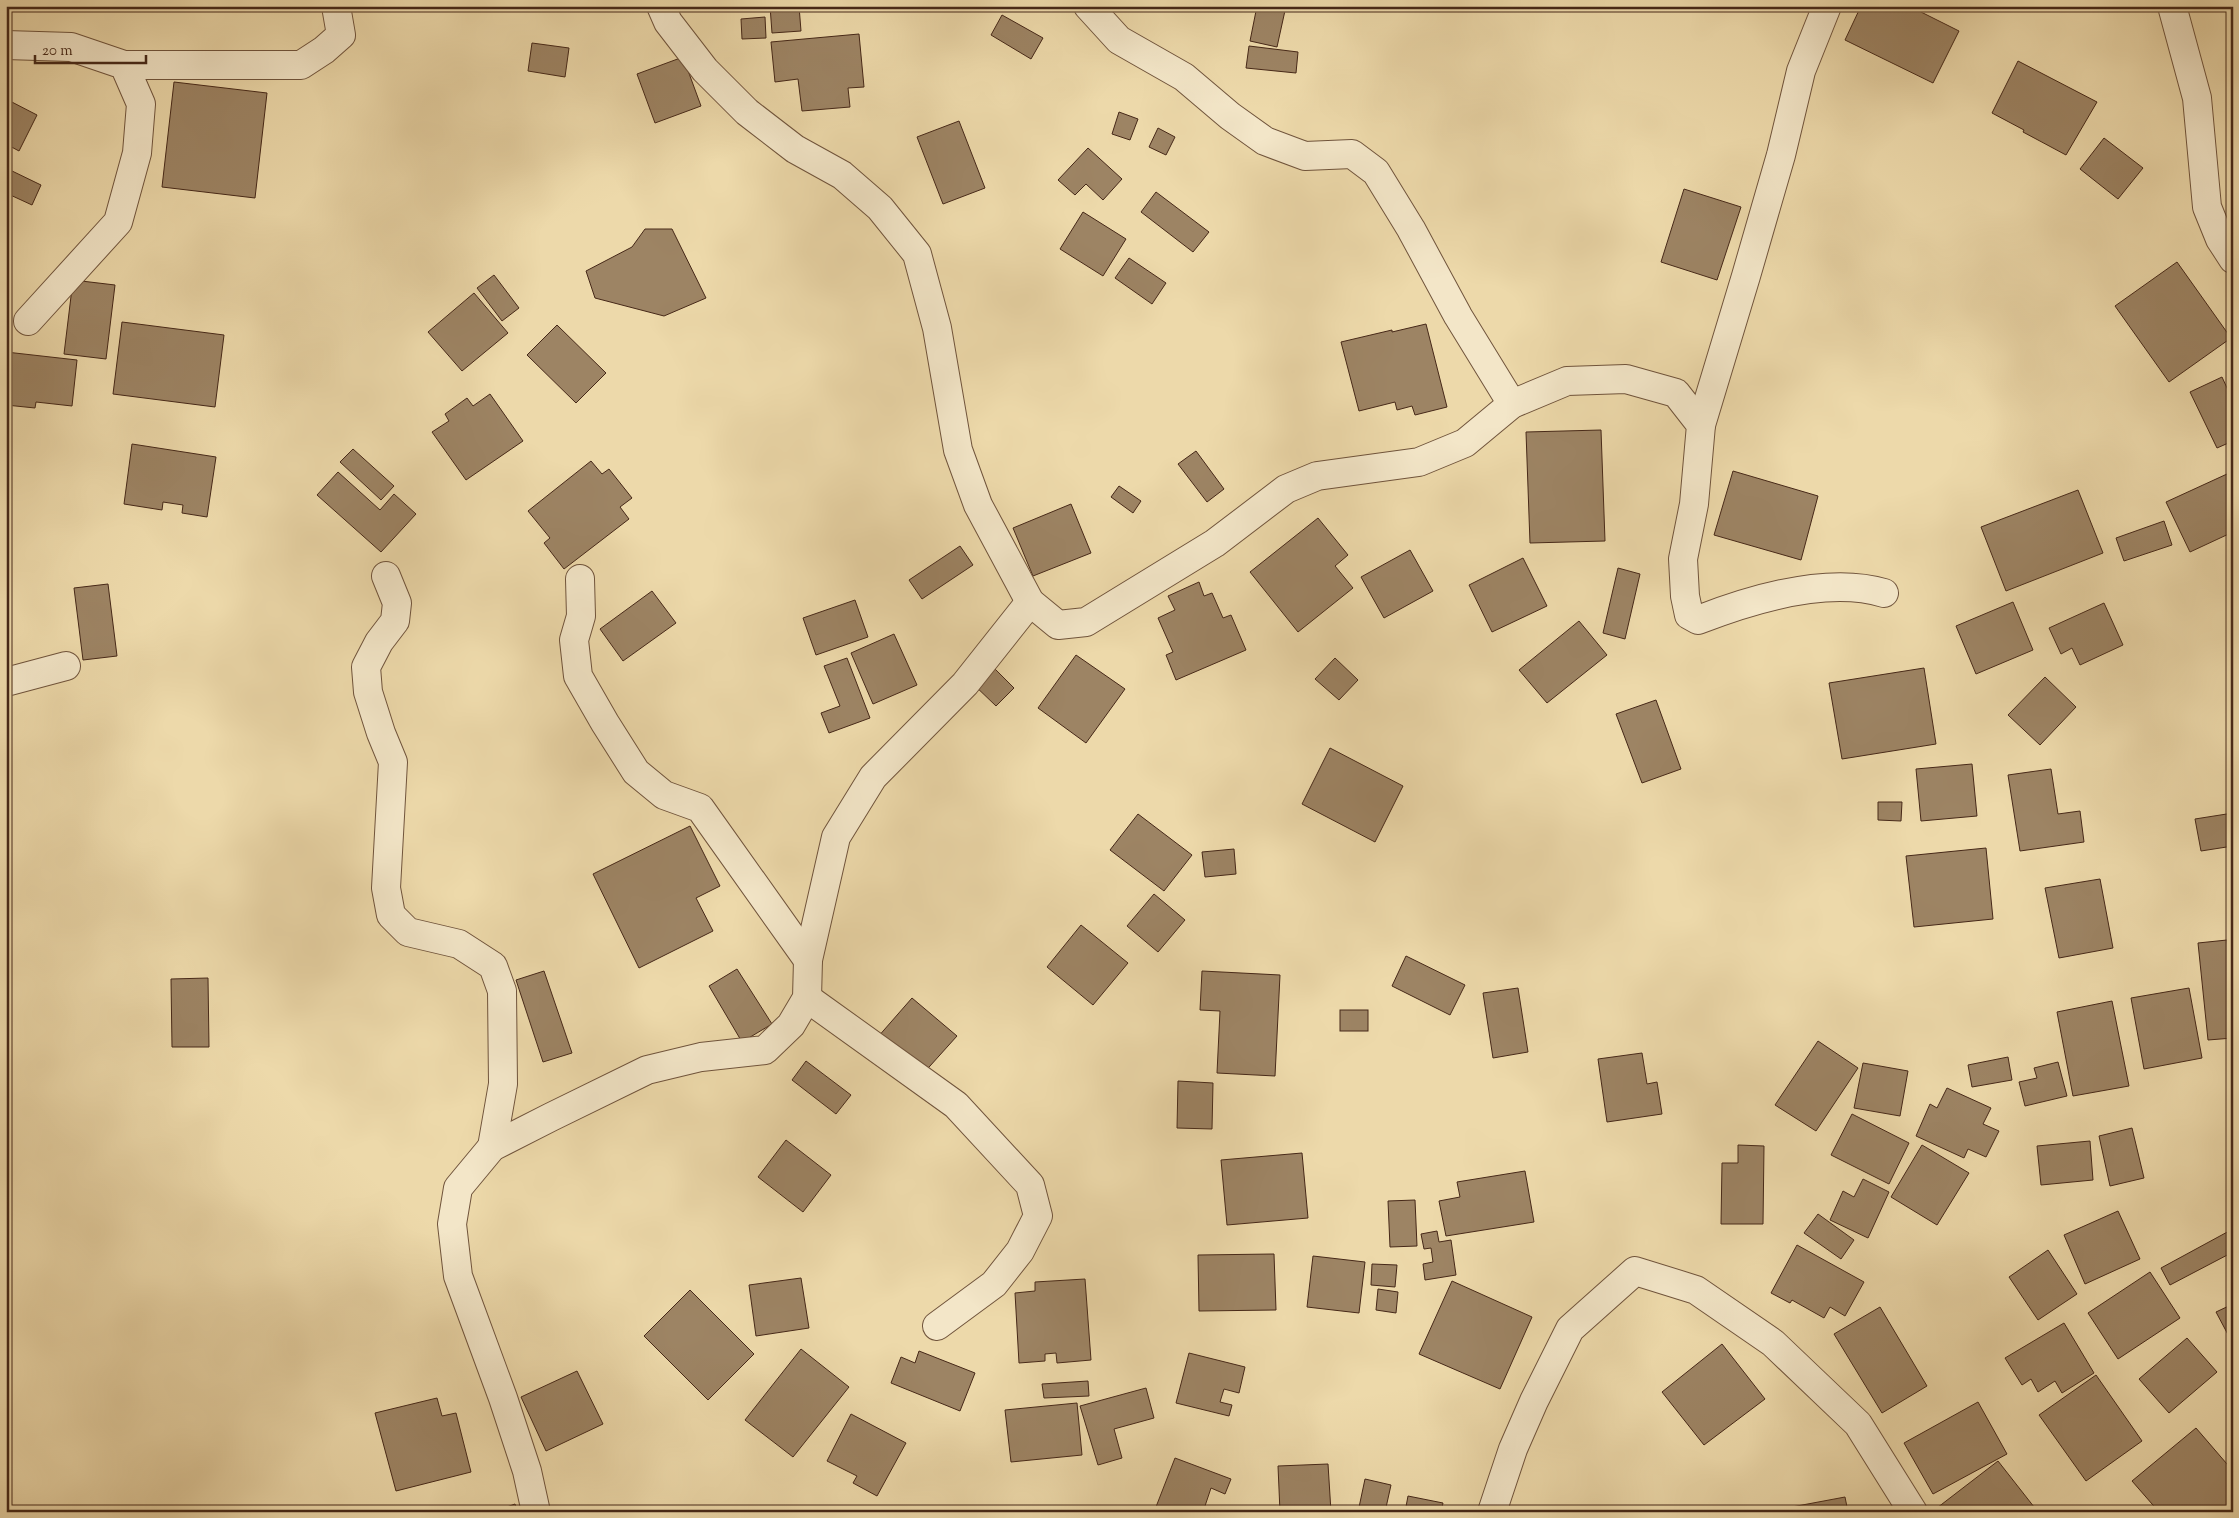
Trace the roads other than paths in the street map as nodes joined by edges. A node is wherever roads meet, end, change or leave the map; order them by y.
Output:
1 (336, 6) edge
2 (662, 6) edge
3 (1088, 6) edge
4 (1827, 6) edge
5 (2172, 6) edge
6 (6, 45) edge
7 (124, 65) junction
8 (2233, 259) edge
9 (28, 321) dead end
10 (1512, 404) junction
11 (1701, 425) junction
12 (386, 576) dead end
13 (580, 579) dead end
14 (1884, 593) dead end
15 (1030, 602) junction
16 (66, 666) dead end
17 (6, 682) edge
18 (808, 960) junction
19 (807, 998) junction
20 (492, 1147) junction
21 (937, 1326) dead end
22 (536, 1512) edge
23 (1492, 1512) edge
24 (1913, 1512) edge

1 - 7 street
2 - 15 street
3 - 10 street
4 - 11 street
5 - 8 street
6 - 7 street
7 - 9 street
10 - 11 street
10 - 15 street
11 - 14 street
12 - 20 street
13 - 18 street
15 - 18 street
16 - 17 street
18 - 19 street
19 - 20 street
19 - 21 street
20 - 22 street
23 - 24 street

